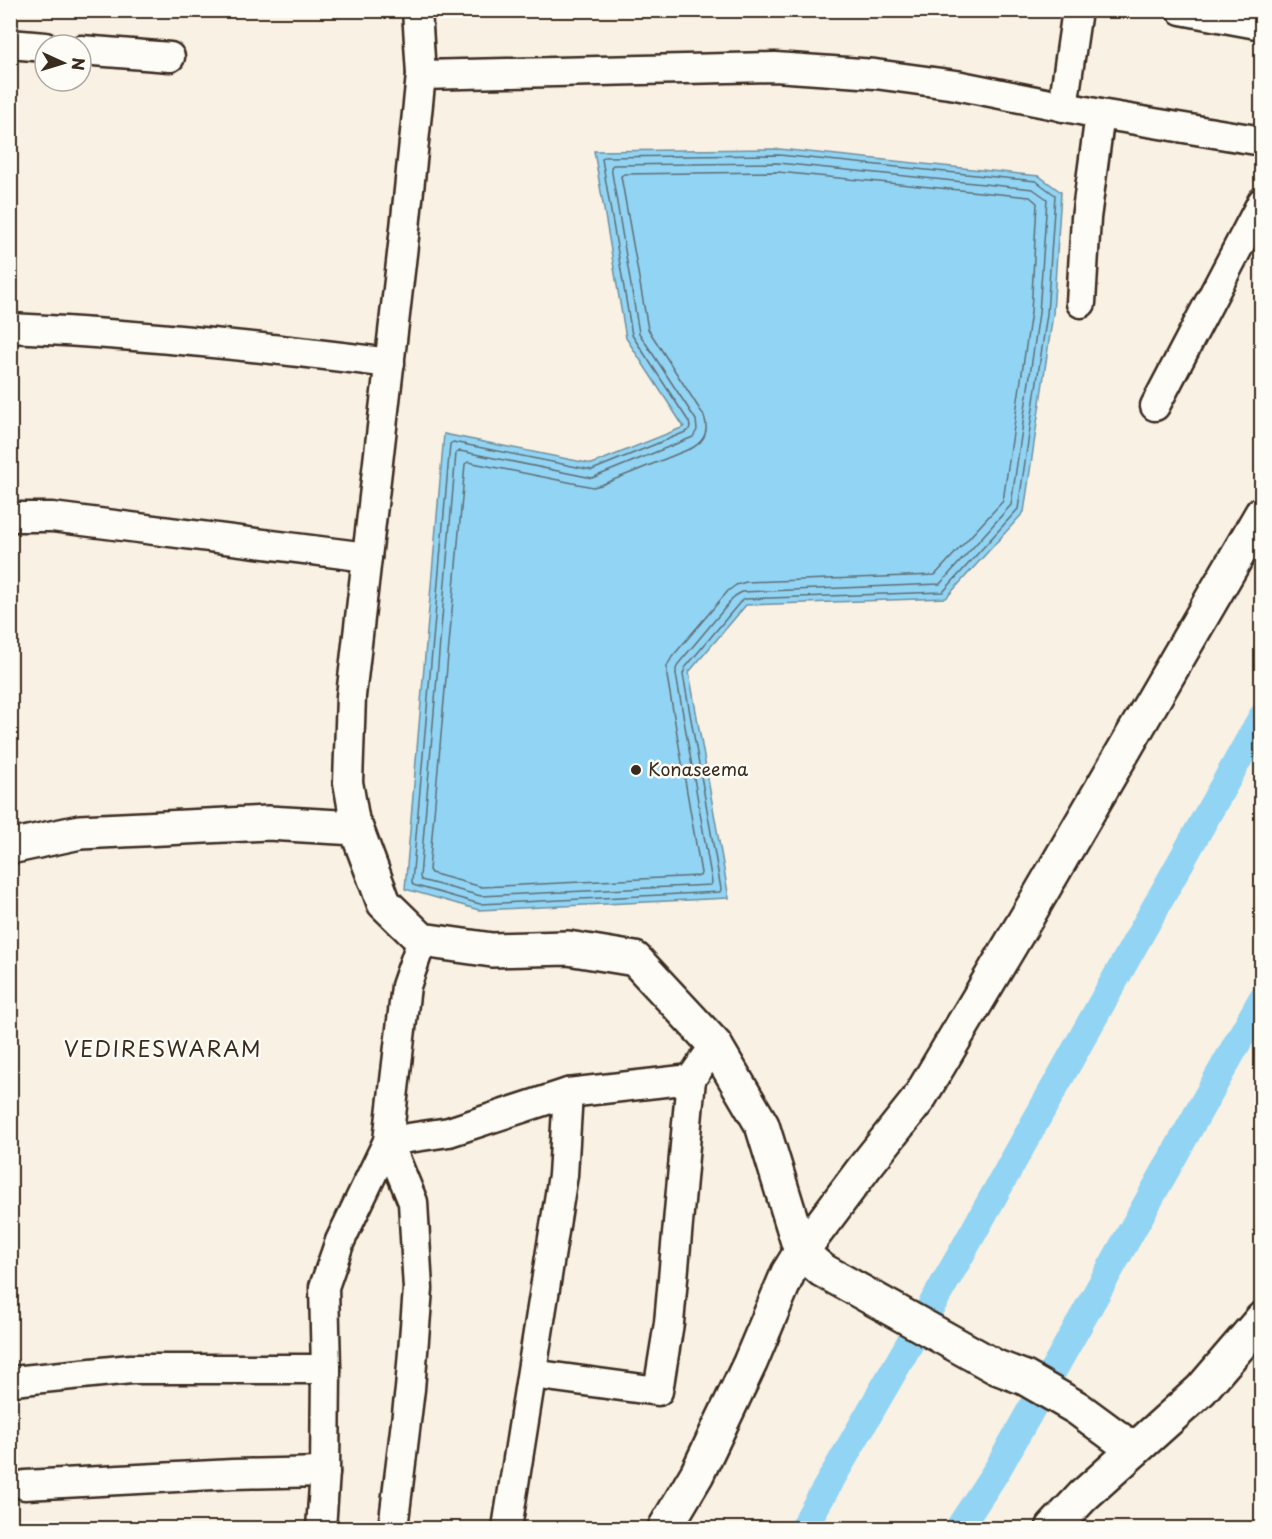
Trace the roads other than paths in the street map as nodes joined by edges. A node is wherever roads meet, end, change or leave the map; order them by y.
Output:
1 (417, 10) edge
2 (1077, 10) edge
3 (1182, 10) edge
4 (1262, 25) edge
5 (10, 44) edge
6 (33, 46) edge
7 (93, 51) edge
8 (170, 57) dead end
9 (421, 75) junction
10 (1063, 107) junction
11 (1100, 114) junction
12 (1262, 141) edge
13 (1262, 202) edge
14 (1081, 303) dead end
15 (10, 328) edge
16 (390, 363) junction
17 (1155, 406) dead end
18 (1262, 513) edge
19 (10, 517) edge
20 (367, 557) junction
21 (356, 828) junction
22 (10, 847) edge
23 (422, 940) junction
24 (715, 1045) junction
25 (691, 1078) junction
26 (568, 1093) junction
27 (388, 1142) junction
28 (812, 1261) junction
29 (1262, 1319) edge
30 (326, 1369) junction
31 (532, 1374) junction
32 (13, 1381) dead end
33 (1134, 1450) junction
34 (325, 1472) junction
35 (25, 1485) dead end
36 (321, 1528) edge
37 (393, 1528) edge
38 (507, 1528) edge
39 (665, 1528) edge
40 (1053, 1528) edge

1 - 9 street
2 - 10 street
3 - 4 street
5 - 6 street
7 - 8 street
9 - 10 street
9 - 16 street
10 - 11 street
11 - 12 street
11 - 14 street
13 - 17 street
15 - 16 street
16 - 20 street
18 - 28 main road
19 - 20 street
20 - 21 street
21 - 22 main road
21 - 23 main road
23 - 24 main road
23 - 27 street
24 - 25 street
24 - 28 main road
25 - 26 street
25 - 31 street
26 - 27 street
26 - 31 street
27 - 30 street
27 - 37 street
28 - 33 main road
28 - 39 main road
29 - 33 main road
30 - 32 street
30 - 34 street
31 - 38 street
33 - 40 main road
34 - 35 street
34 - 36 street

